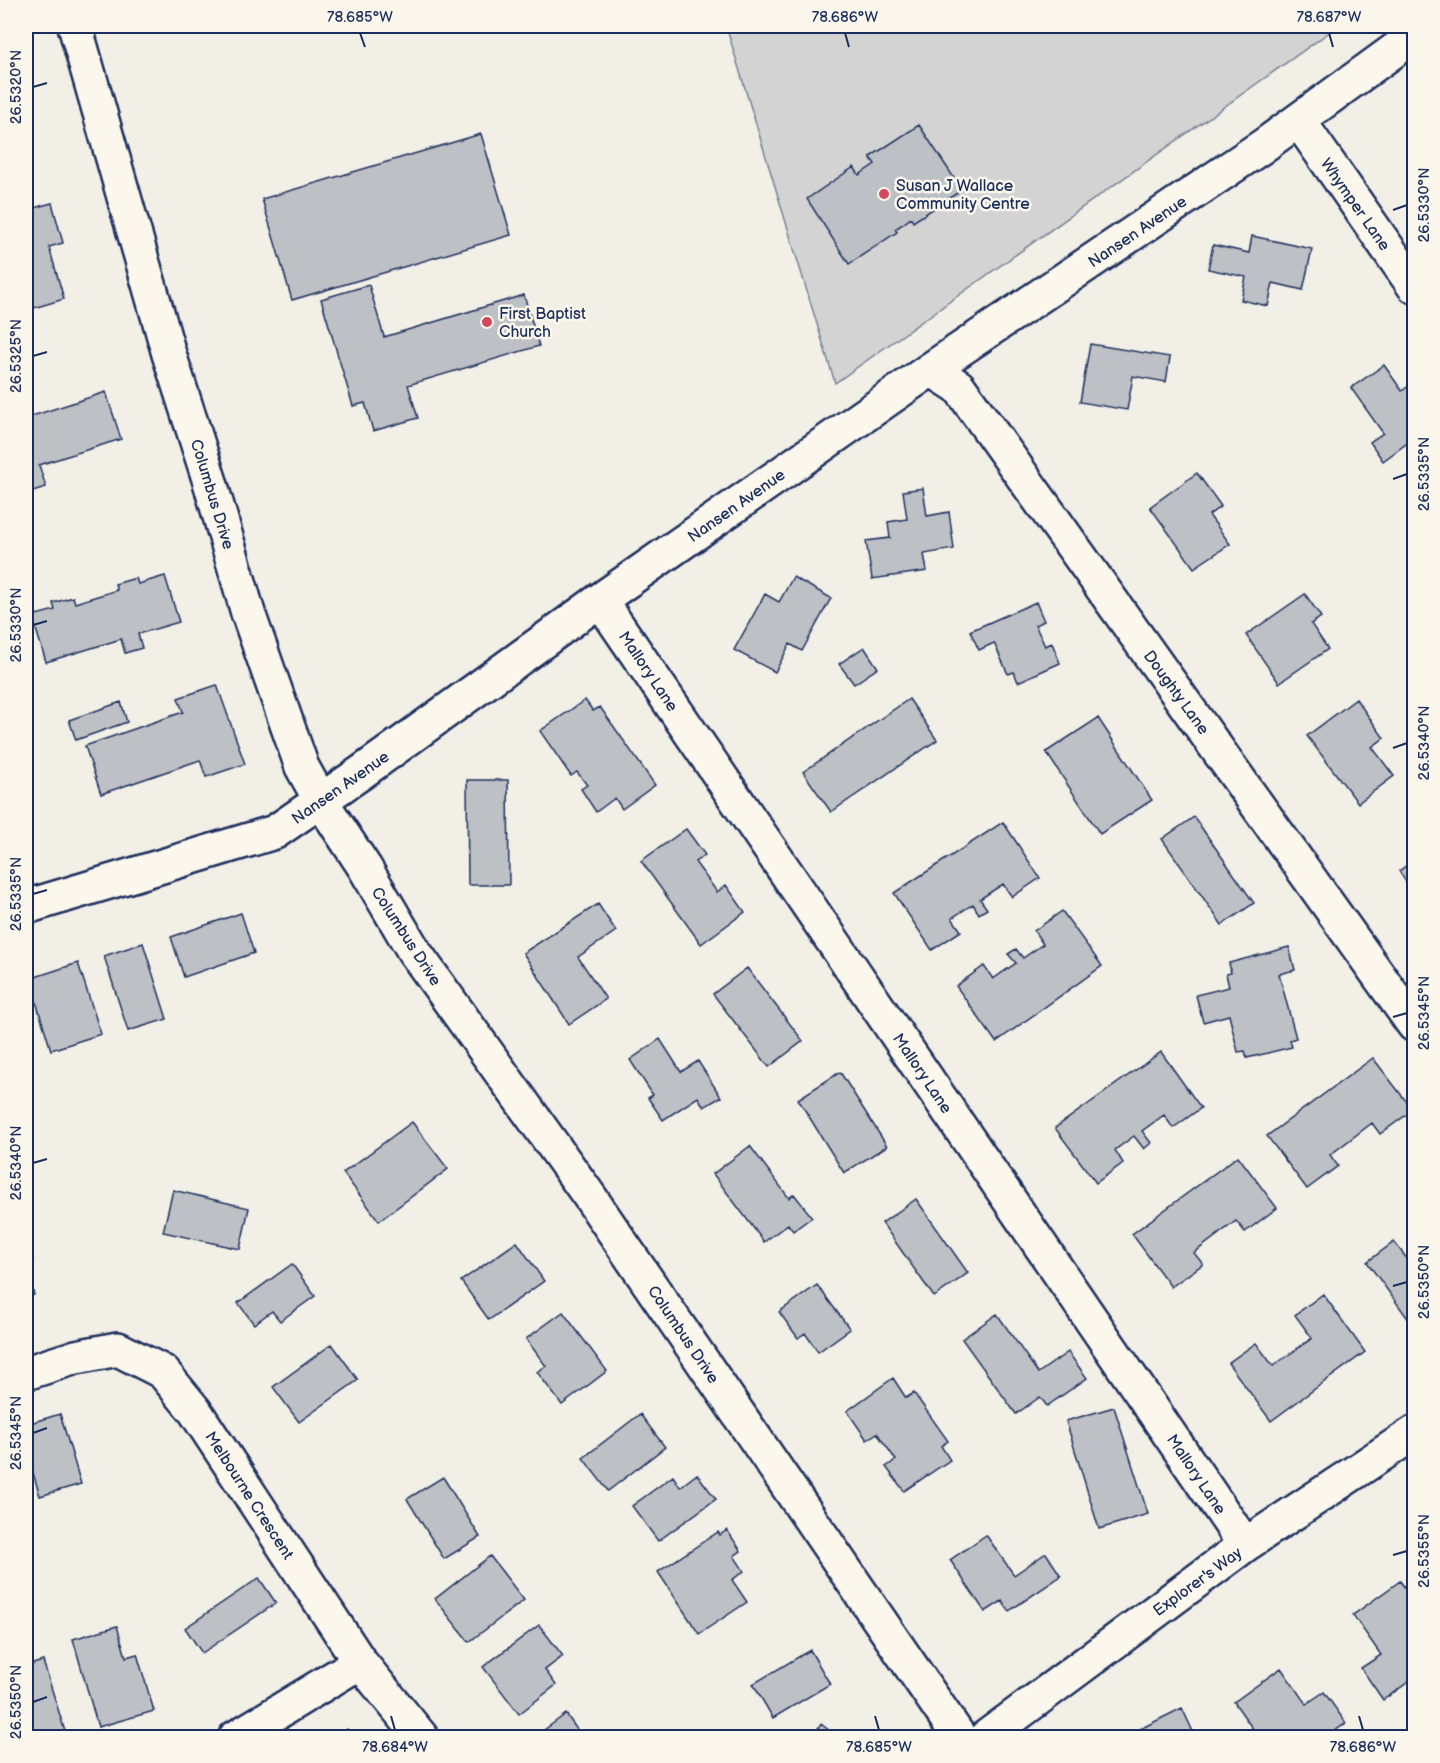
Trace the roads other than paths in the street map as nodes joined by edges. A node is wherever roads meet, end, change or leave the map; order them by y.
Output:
1 (75, 26) edge
2 (1414, 36) edge
3 (1299, 121) junction
4 (1414, 286) edge
5 (931, 369) junction
6 (600, 600) junction
7 (321, 801) junction
8 (26, 907) edge
9 (1414, 1025) edge
10 (26, 1373) edge
11 (1414, 1433) edge
12 (1245, 1545) junction
13 (360, 1662) junction
14 (235, 1737) edge
15 (422, 1737) edge
16 (960, 1737) edge
17 (986, 1737) edge

1 - 7 street, Columbus Drive
2 - 3 street, Nansen Avenue
3 - 4 street, Whymper Lane
3 - 5 street, Nansen Avenue
5 - 6 street, Nansen Avenue
5 - 9 street, Doughty Lane
6 - 7 street, Nansen Avenue
6 - 12 street, Mallory Lane
7 - 8 street, Nansen Avenue
7 - 16 street, Columbus Drive
10 - 13 street, Melbourne Crescent
11 - 12 street, Explorer's Way
12 - 17 street, Explorer's Way
13 - 14 street
13 - 15 street, Melbourne Crescent

